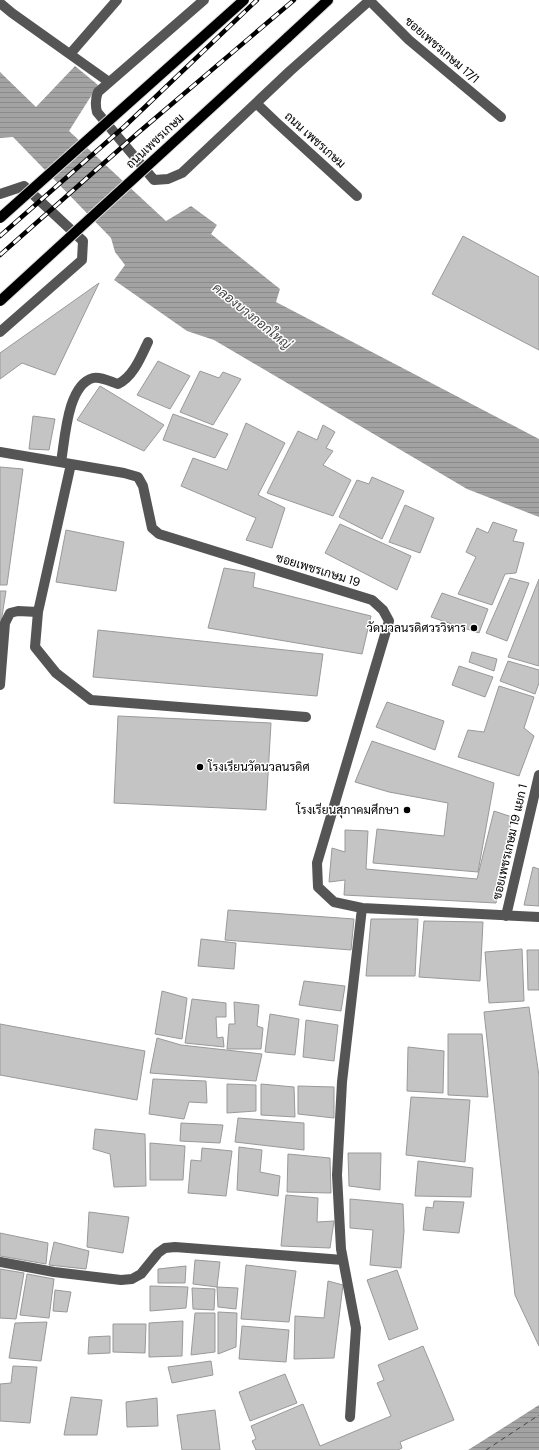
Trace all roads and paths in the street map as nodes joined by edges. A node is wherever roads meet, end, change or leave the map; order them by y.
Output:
1 (117, 0) edge
2 (204, 0) edge
3 (244, 0) edge
4 (328, 0) edge
5 (370, 0) edge
6 (0, 3) edge
7 (70, 54) junction
8 (109, 82) junction
9 (256, 103) junction
10 (501, 117) dead end
11 (0, 194) edge
12 (358, 196) dead end
13 (0, 218) edge
14 (0, 301) edge
15 (0, 332) edge
16 (148, 342) dead end
17 (0, 452) edge
18 (66, 463) junction
19 (38, 612) junction
20 (0, 685) edge
21 (306, 717) dead end
22 (539, 775) edge
23 (362, 908) junction
24 (506, 916) junction
25 (539, 917) edge
26 (343, 1260) junction
27 (0, 1262) edge
28 (350, 1417) dead end

1 - 7 street
2 - 8 street
3 - 13 main road, bridge
4 - 14 main road, ถนนเพชรเกษม, bridge
5 - 9 street
5 - 10 street, ซอยเพชรเกษม 17/1
6 - 7 street
7 - 8 street
8 - 9 street
9 - 12 street, ถนน เพชรเกษม
11 - 15 street
16 - 18 street
17 - 18 street, ซอยเพชรเกษม 19
18 - 19 street
18 - 23 street, ซอยเพชรเกษม 19
19 - 20 street
19 - 21 street
22 - 24 street, ซอยเพชรเกษม 19 แยก 1
23 - 24 street
23 - 26 street
24 - 25 street
26 - 27 street
26 - 28 street

